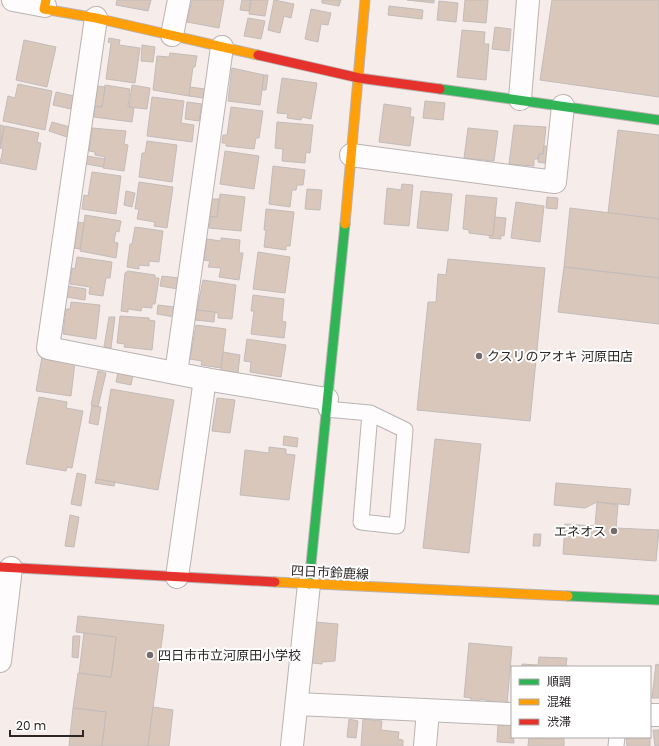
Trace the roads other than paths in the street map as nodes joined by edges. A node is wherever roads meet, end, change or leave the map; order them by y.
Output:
1 (13, 0) edge
2 (179, 0) edge
3 (365, 0) edge
4 (528, 0) edge
5 (46, 3) edge
6 (96, 18) junction
7 (172, 35) junction
8 (222, 47) junction
9 (359, 78) junction
10 (520, 100) junction
11 (563, 106) junction
12 (659, 120) edge
13 (351, 155) junction
14 (176, 373) junction
15 (205, 379) junction
16 (326, 404) junction
17 (370, 414) junction
18 (5, 567) edge
19 (177, 577) junction
20 (309, 584) junction
21 (659, 600) edge
22 (0, 661) edge
23 (297, 704) junction
24 (428, 711) junction
25 (511, 714) edge
26 (292, 746) edge
27 (425, 746) edge

1 - 5 street
2 - 7 street
3 - 9 street
4 - 10 street
5 - 6 street
6 - 7 street
6 - 14 street
7 - 8 street
8 - 9 street
8 - 14 street
9 - 10 street
9 - 13 street
10 - 11 street
11 - 12 street
11 - 13 street
13 - 16 street
14 - 15 street
15 - 16 street
15 - 19 street
16 - 17 lane
16 - 20 street
17 - 17 lane
18 - 19 street, 四日市鈴鹿線
18 - 22 street
19 - 20 street, 四日市鈴鹿線
20 - 21 street, 四日市鈴鹿線
20 - 23 street
23 - 24 street
23 - 26 street
24 - 25 street
24 - 27 street

